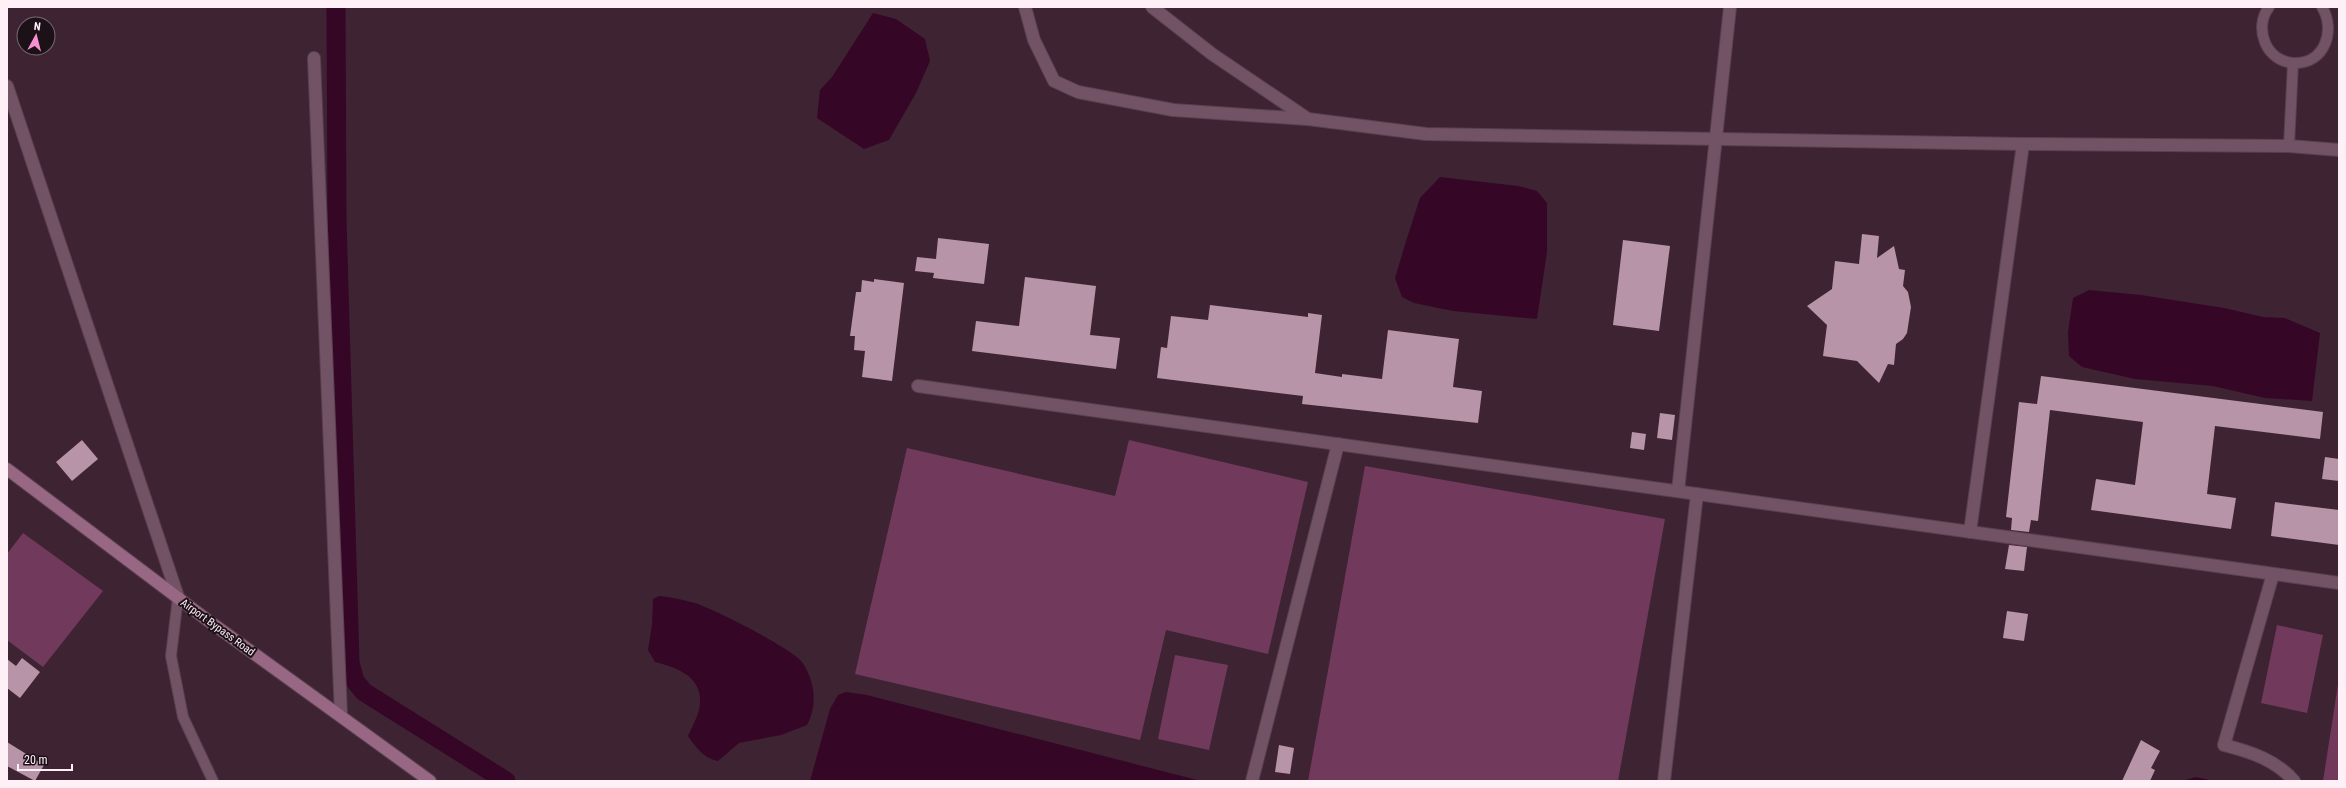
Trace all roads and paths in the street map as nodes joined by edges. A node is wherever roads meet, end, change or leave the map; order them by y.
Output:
1 (1025, 7) edge
2 (1152, 7) edge
3 (1730, 7) edge
4 (2269, 7) edge
5 (2322, 7) edge
6 (314, 58) dead end
7 (2293, 63) junction
8 (7, 86) edge
9 (1308, 119) junction
10 (1716, 137) junction
11 (2023, 144) junction
12 (2289, 146) junction
13 (2339, 150) edge
14 (918, 386) dead end
15 (1338, 444) junction
16 (7, 469) edge
17 (1678, 491) junction
18 (1697, 494) junction
19 (1970, 532) junction
20 (2273, 574) junction
21 (2339, 583) edge
22 (178, 597) junction
23 (341, 716) junction
24 (213, 781) edge
25 (430, 781) edge
26 (1252, 781) edge
27 (1664, 781) edge
28 (2294, 781) edge

1 - 9 street
2 - 9 street
3 - 10 street
4 - 7 lane
5 - 7 lane
6 - 23 street
7 - 12 lane
8 - 22 street
9 - 10 street
10 - 11 street
10 - 17 street
11 - 12 street
11 - 19 street
12 - 13 street
14 - 15 street
15 - 17 street
15 - 26 street
16 - 22 street, Airport Bypass Road
17 - 18 street
18 - 19 street
18 - 27 street
19 - 20 street
20 - 21 street
20 - 28 street
22 - 23 street, Airport Bypass Road
22 - 24 lane
23 - 25 street, Airport Bypass Road

